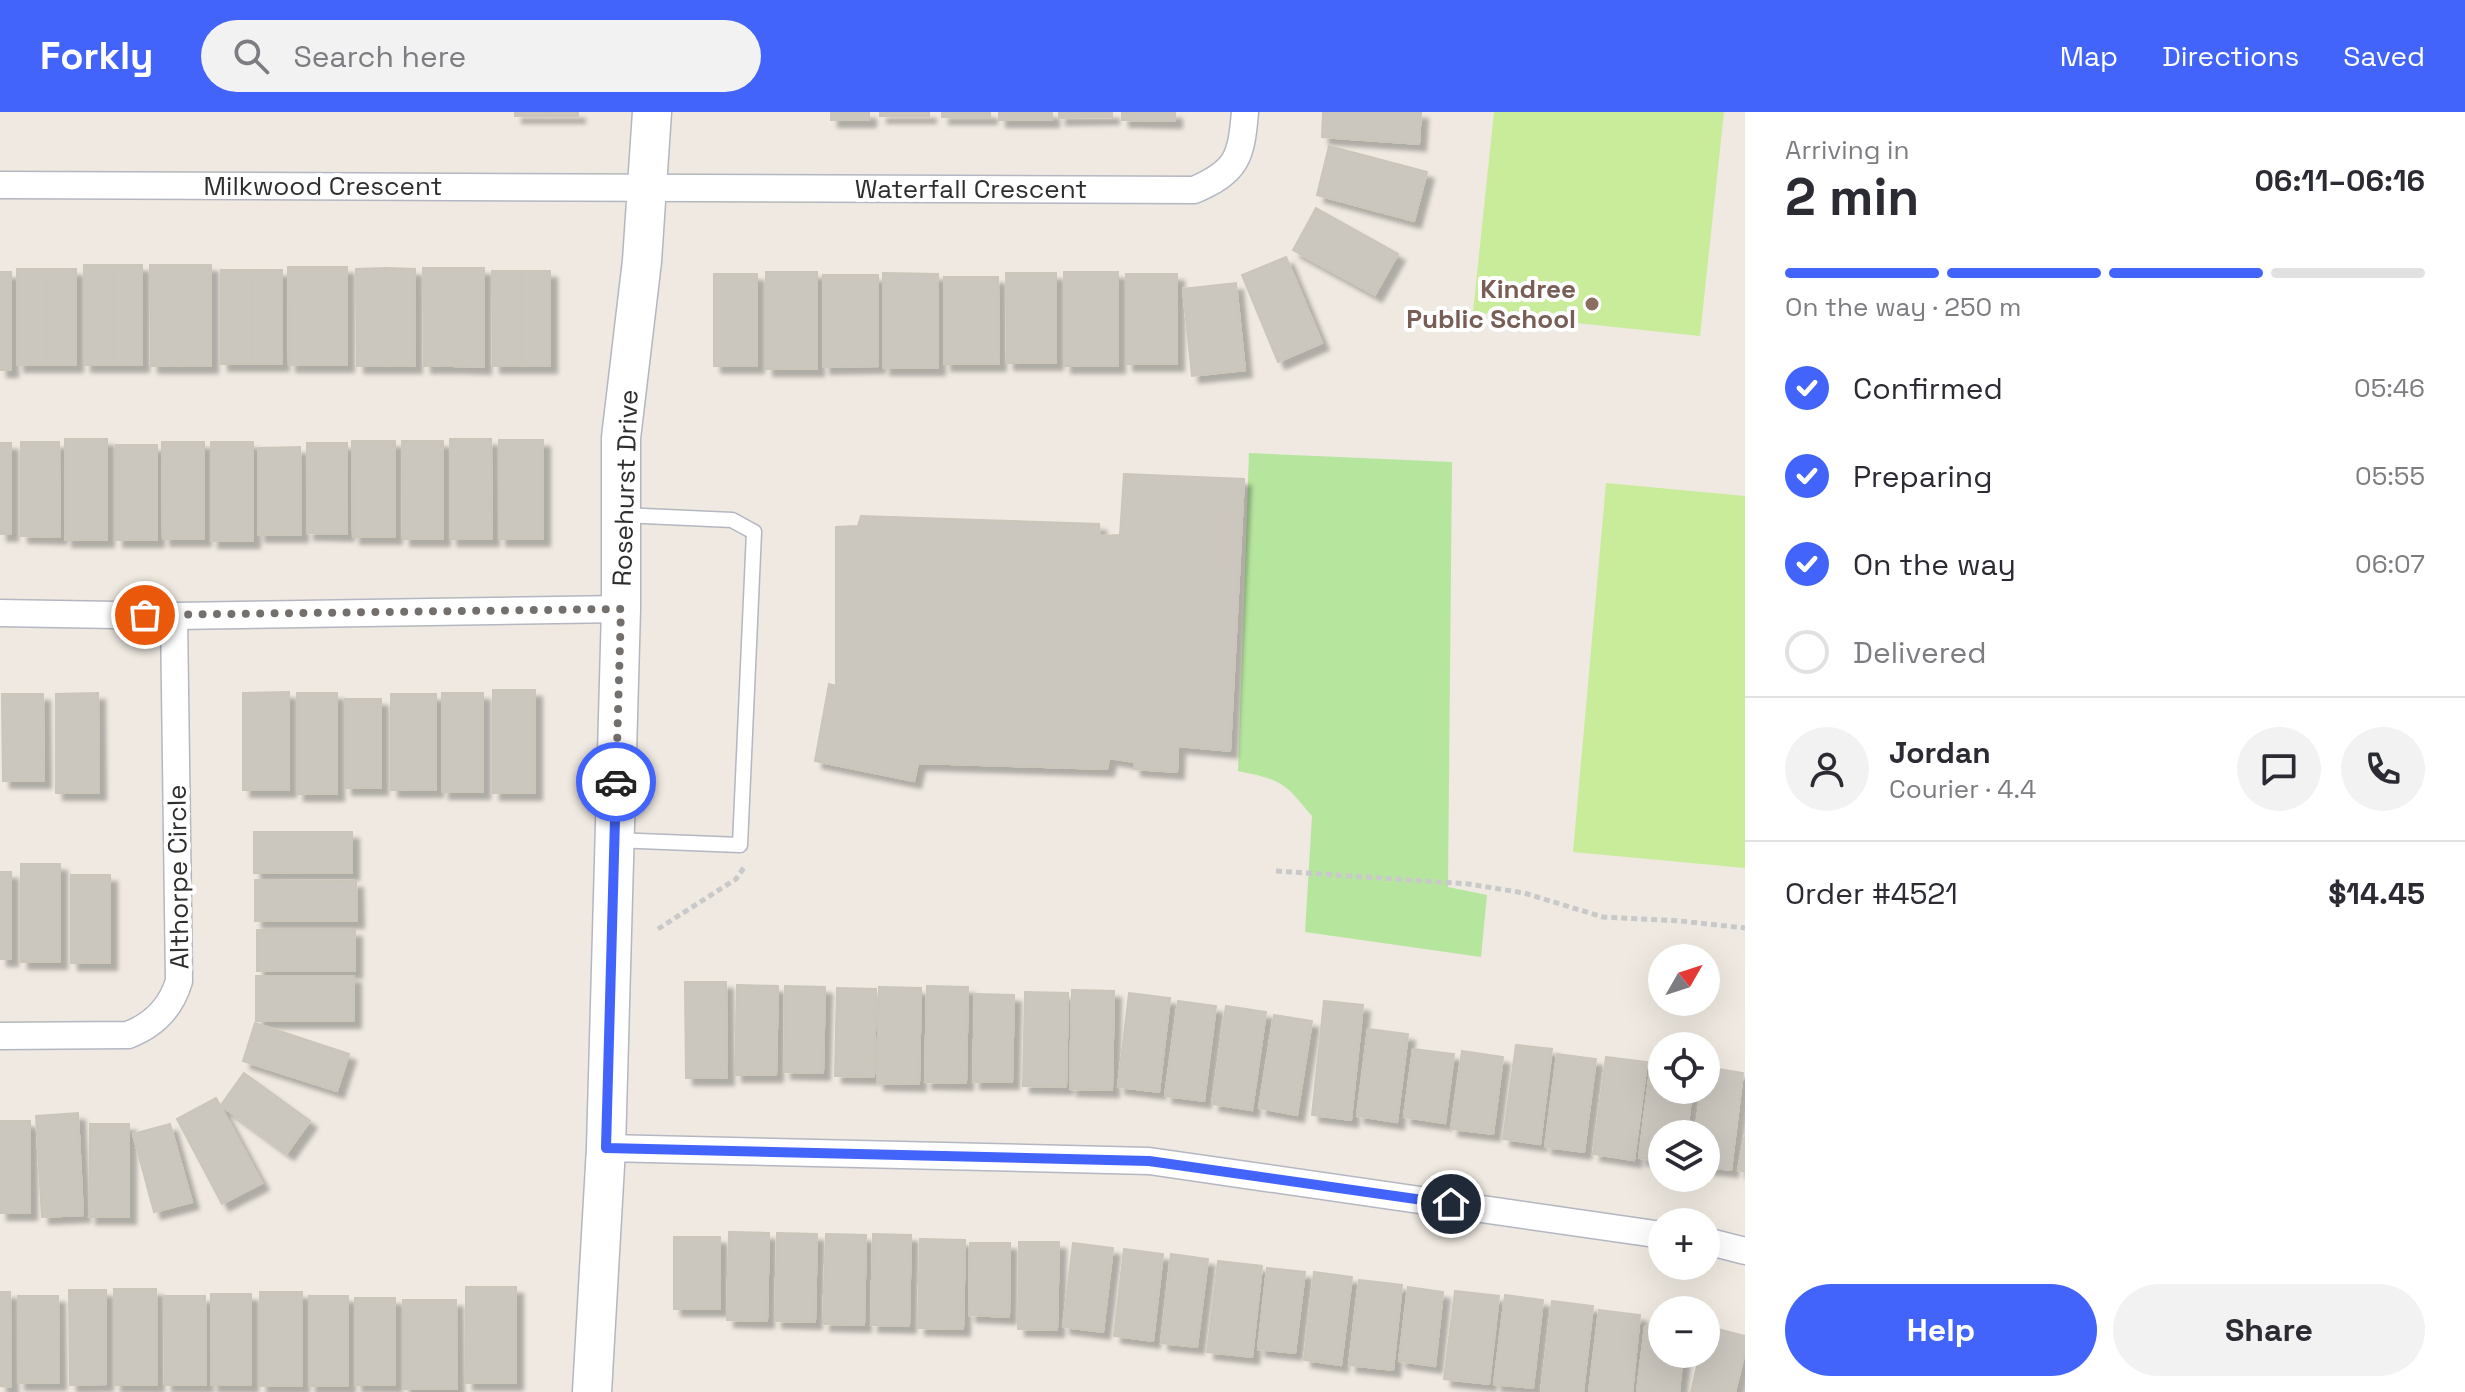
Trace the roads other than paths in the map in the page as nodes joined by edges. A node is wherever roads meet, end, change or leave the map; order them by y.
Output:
1 (652, 112) edge
2 (1245, 112) edge
3 (0, 185) edge
4 (647, 188) junction
5 (622, 515) junction
6 (621, 609) junction
7 (0, 613) edge
8 (174, 616) junction
9 (614, 840) junction
10 (0, 1036) edge
11 (606, 1148) junction
12 (1648, 1233) edge
13 (1720, 1245) edge
14 (1745, 1251) edge
15 (592, 1392) edge

1 - 4 street, Rosehurst Drive
2 - 4 street, Waterfall Crescent
3 - 4 street, Milkwood Crescent
4 - 5 street, Rosehurst Drive
5 - 6 street, Rosehurst Drive
5 - 9 lane
6 - 8 street
6 - 9 street, Rosehurst Drive
7 - 8 street
8 - 10 street, Althorpe Circle
9 - 11 street, Rosehurst Drive
11 - 12 street
11 - 15 street, Rosehurst Drive
13 - 14 street

